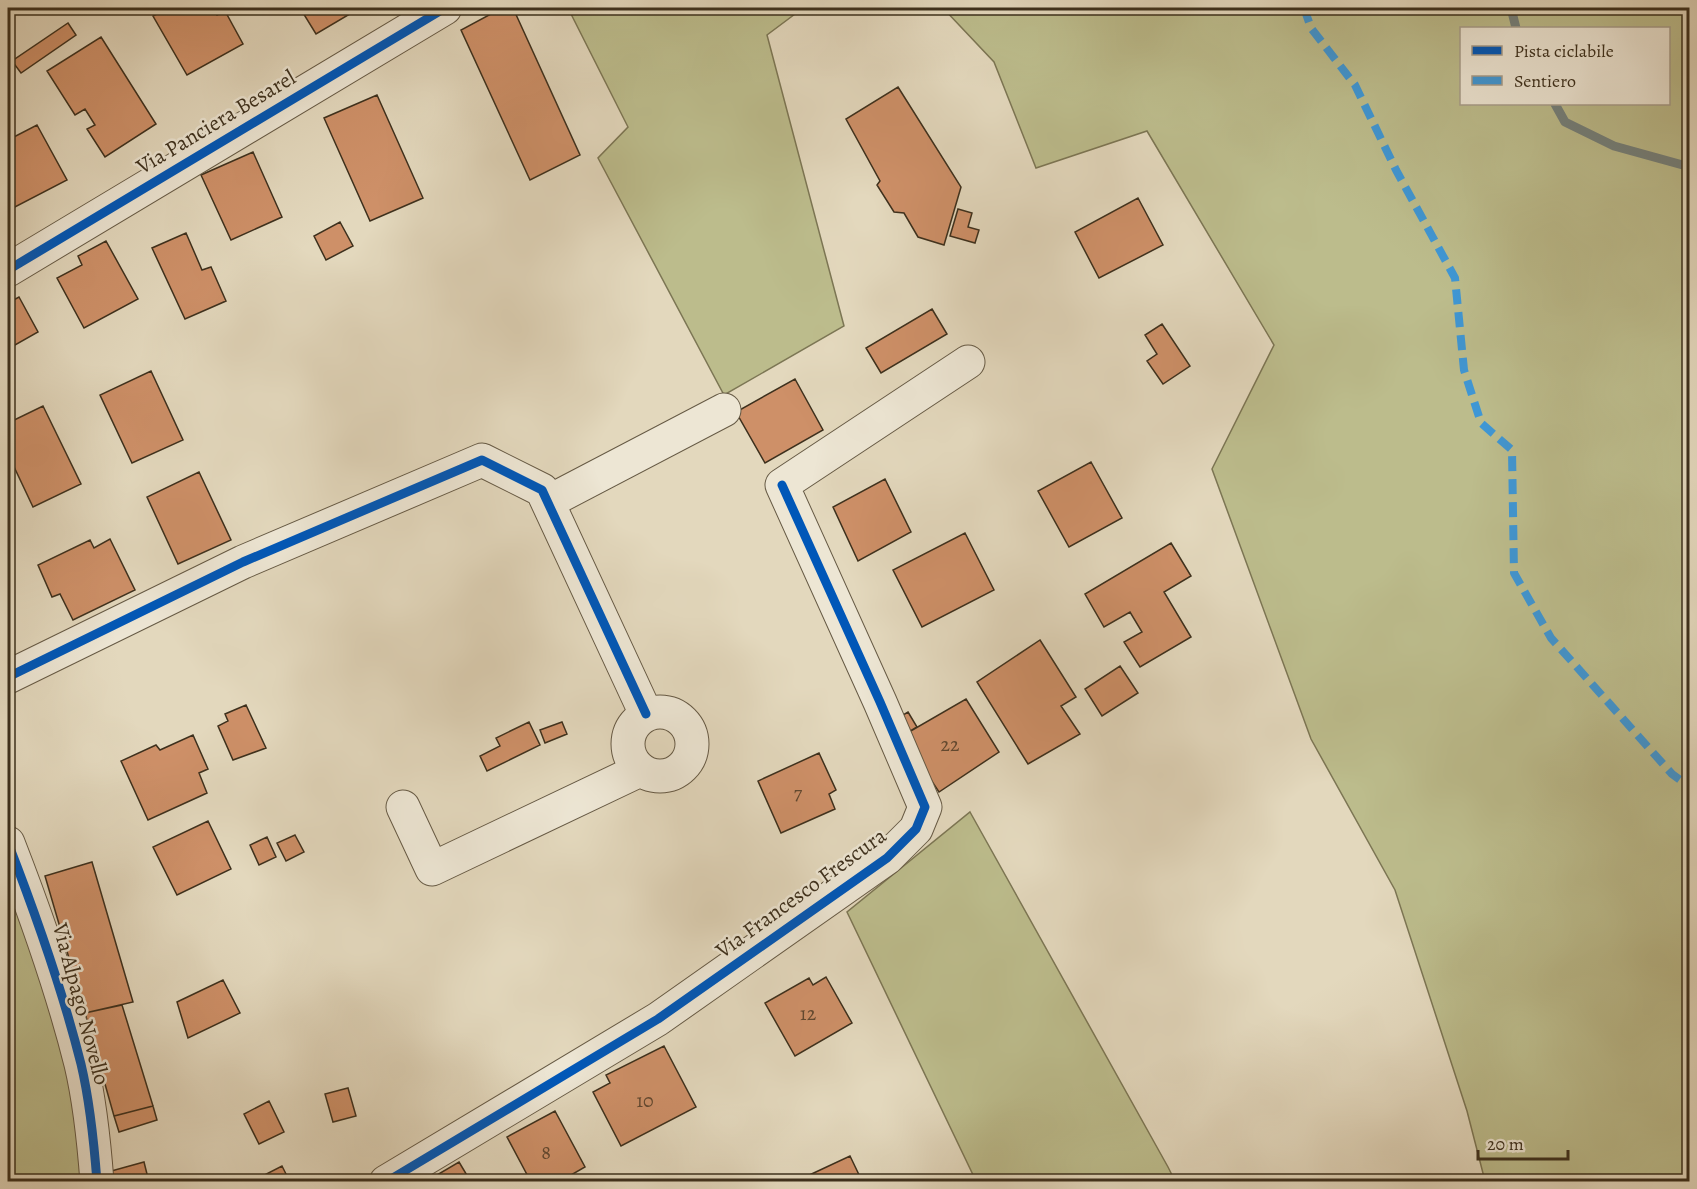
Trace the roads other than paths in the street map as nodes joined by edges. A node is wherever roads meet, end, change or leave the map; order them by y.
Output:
1 (445, 8) edge
2 (8, 270) edge
3 (968, 362) dead end
4 (724, 410) dead end
5 (548, 502) junction
6 (8, 677) edge
7 (646, 714) junction
8 (640, 770) junction
9 (403, 807) dead end
10 (8, 843) edge
11 (98, 1182) edge
12 (386, 1182) edge

1 - 2 street, Via Panciera Besarel
3 - 12 street, Via Francesco Frescura
4 - 5 street
5 - 6 street
5 - 7 street
7 - 8 street
7 - 8 street
8 - 9 street
10 - 11 street, Via Alpago Novello

